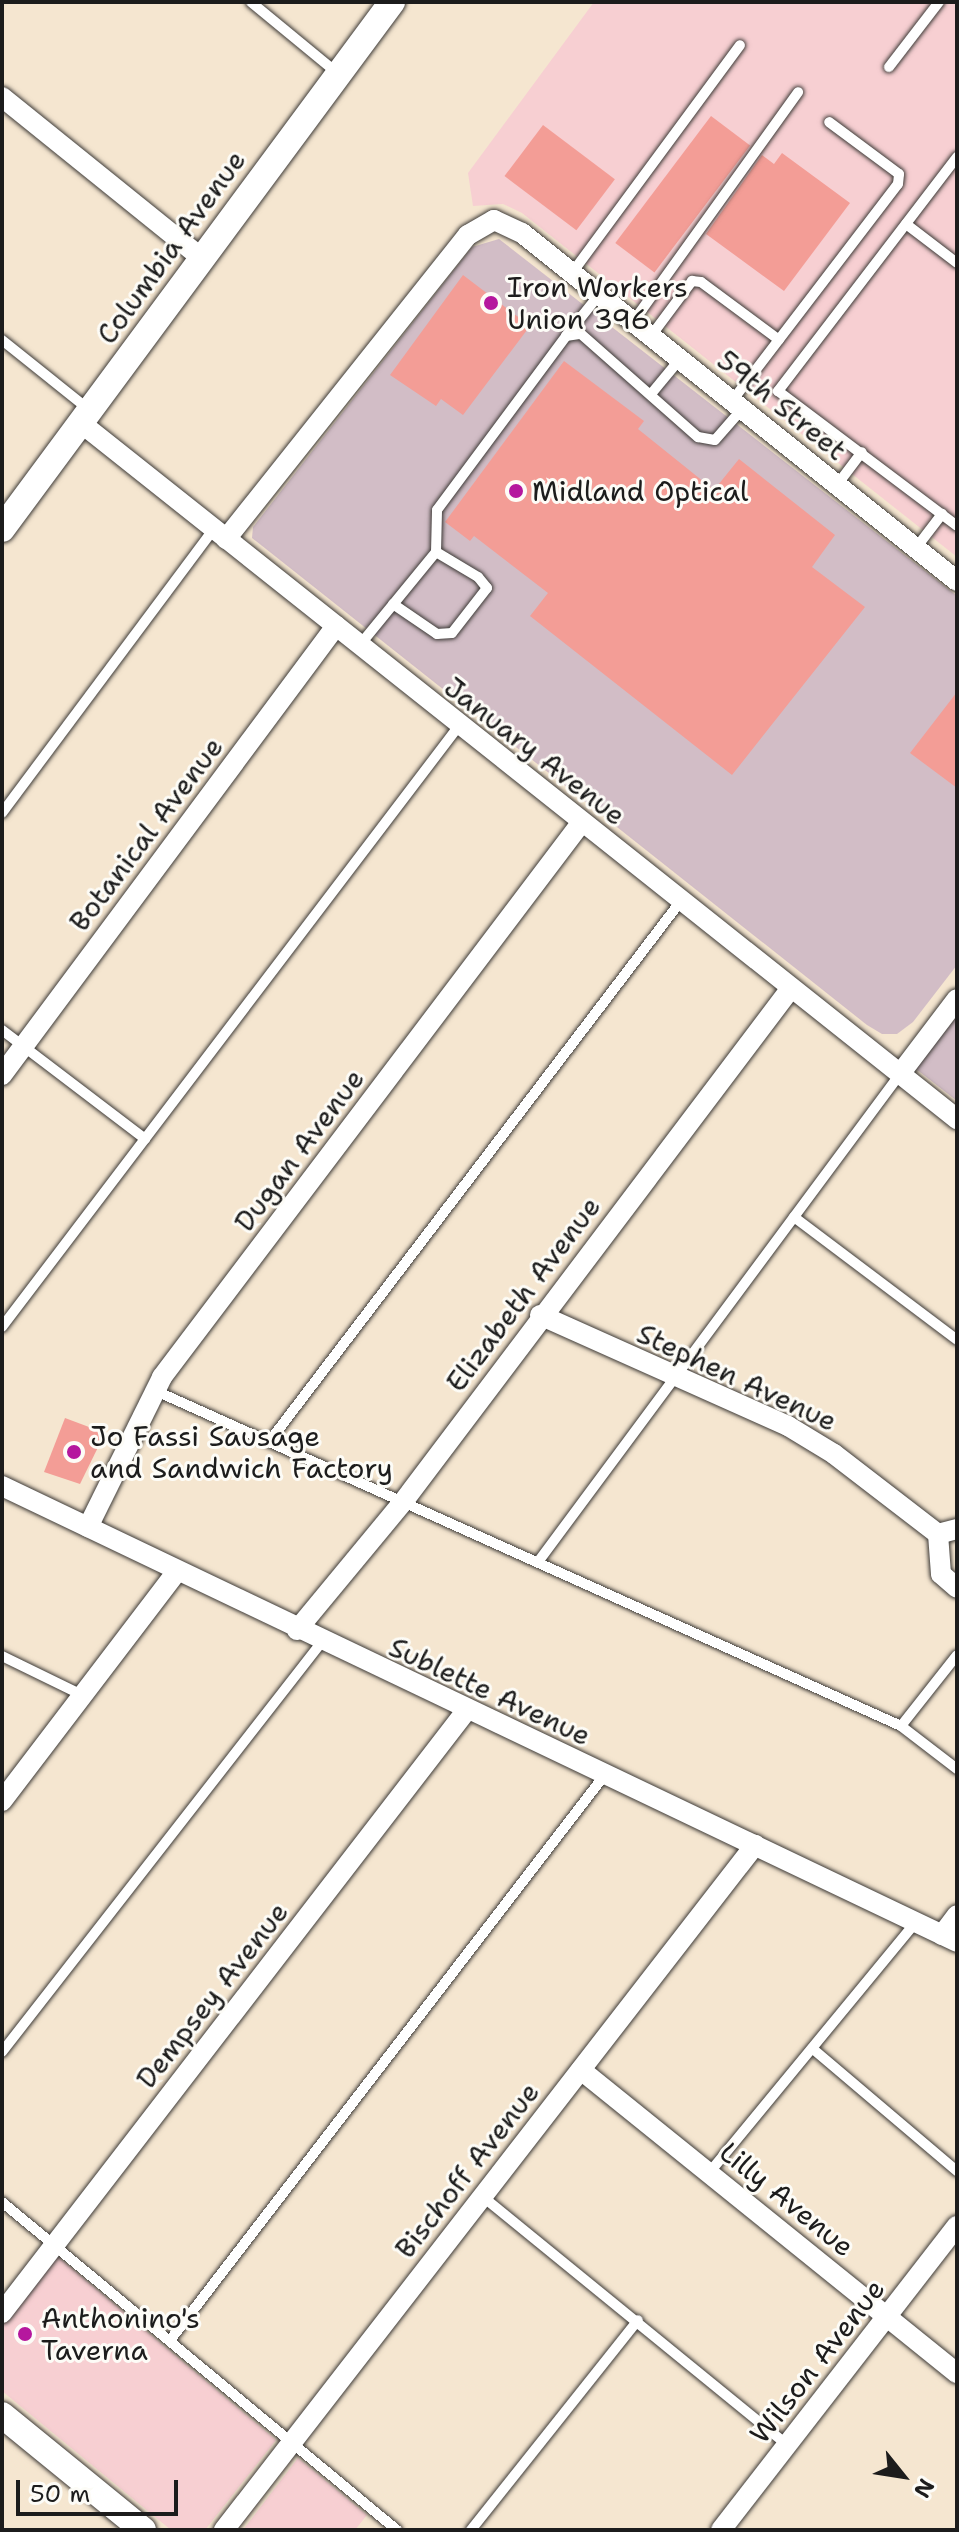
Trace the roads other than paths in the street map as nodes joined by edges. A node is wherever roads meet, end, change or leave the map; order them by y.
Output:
1 (251, 2) edge
2 (392, 2) edge
3 (939, 2) edge
4 (740, 45) dead end
5 (889, 67) dead end
6 (337, 73) junction
7 (798, 92) dead end
8 (2, 97) edge
9 (829, 122) dead end
10 (957, 157) edge
11 (906, 224) junction
12 (203, 259) junction
13 (957, 263) edge
14 (572, 273) junction
15 (599, 295) junction
16 (633, 322) junction
17 (566, 336) junction
18 (651, 336) junction
19 (2, 340) edge
20 (779, 340) junction
21 (680, 359) junction
22 (651, 394) junction
23 (737, 405) junction
24 (85, 417) junction
25 (862, 452) junction
26 (837, 485) junction
27 (942, 514) junction
28 (957, 526) edge
29 (2, 529) edge
30 (220, 534) junction
31 (916, 548) junction
32 (436, 552) junction
33 (957, 581) edge
34 (393, 604) junction
35 (336, 626) junction
36 (359, 646) junction
37 (458, 727) junction
38 (2, 813) edge
39 (581, 823) junction
40 (680, 902) junction
41 (791, 988) junction
42 (957, 999) edge
43 (2, 1030) edge
44 (23, 1046) junction
45 (900, 1074) junction
46 (2, 1075) edge
47 (957, 1119) edge
48 (145, 1139) junction
49 (794, 1217) junction
50 (540, 1315) junction
51 (2, 1327) edge
52 (957, 1340) edge
53 (675, 1377) junction
54 (156, 1391) junction
55 (269, 1442) junction
56 (2, 1486) edge
57 (403, 1502) junction
58 (88, 1527) junction
59 (947, 1531) edge
60 (538, 1562) junction
61 (177, 1571) junction
62 (957, 1588) edge
63 (297, 1630) junction
64 (321, 1643) junction
65 (957, 1655) edge
66 (2, 1656) edge
67 (82, 1695) junction
68 (466, 1711) junction
69 (901, 1726) junction
70 (957, 1769) edge
71 (604, 1776) junction
72 (2, 1801) edge
73 (755, 1845) junction
74 (957, 1915) edge
75 (916, 1922) junction
76 (950, 1938) edge
77 (813, 2049) junction
78 (2, 2052) edge
79 (581, 2070) junction
80 (957, 2171) edge
81 (709, 2173) junction
82 (482, 2196) junction
83 (2, 2202) edge
84 (957, 2226) edge
85 (55, 2245) junction
86 (2, 2313) edge
87 (887, 2316) junction
88 (638, 2320) junction
89 (171, 2339) junction
90 (957, 2373) edge
91 (3, 2419) edge
92 (290, 2443) junction
93 (787, 2445) junction
94 (143, 2530) edge
95 (224, 2530) edge
96 (397, 2530) edge
97 (471, 2530) edge
98 (721, 2530) edge

1 - 6 lane
2 - 6 street, Columbia Avenue
3 - 5 lane
4 - 14 lane
6 - 12 street, Columbia Avenue
7 - 16 lane
8 - 12 street
9 - 20 lane
10 - 11 lane
11 - 13 lane
11 - 25 lane
12 - 24 street, Columbia Avenue
14 - 15 street, 59th Street
14 - 30 street, 59th Street
15 - 16 street, 59th Street
15 - 17 lane
16 - 18 street, 59th Street
17 - 22 lane
17 - 32 lane
18 - 20 lane
18 - 21 street, 59th Street
19 - 24 lane
20 - 23 lane
21 - 22 lane
21 - 23 street, 59th Street
22 - 23 lane
23 - 26 street, 59th Street
24 - 29 street, Columbia Avenue
24 - 30 street, January Avenue
25 - 26 lane
25 - 27 lane
26 - 31 street, 59th Street
27 - 28 lane
27 - 31 lane
30 - 35 street, January Avenue
30 - 38 lane
31 - 33 street, 59th Street
32 - 34 lane
32 - 34 lane
34 - 36 lane
35 - 36 street, January Avenue
35 - 44 street, Botanical Avenue
36 - 37 street, January Avenue
37 - 39 street, January Avenue
37 - 48 lane
39 - 40 street, January Avenue
39 - 54 street, Dugan Avenue
40 - 41 street, January Avenue
40 - 55 lane
41 - 45 street, January Avenue
41 - 50 street, Elizabeth Avenue
42 - 45 street
43 - 44 lane
44 - 46 street, Botanical Avenue
44 - 48 lane
45 - 47 street, January Avenue
45 - 49 lane
48 - 51 lane
49 - 52 lane
49 - 53 lane
50 - 53 street, Stephen Avenue
50 - 57 street, Elizabeth Avenue
53 - 59 street, Stephen Avenue
53 - 60 lane
54 - 55 lane
54 - 58 street, Dugan Avenue
55 - 57 lane
56 - 58 street, Sublette Avenue
57 - 60 lane
57 - 63 street, Elizabeth Avenue
58 - 61 street, Sublette Avenue
59 - 62 street, Stephen Avenue
60 - 69 lane
61 - 63 street, Sublette Avenue
61 - 67 street
63 - 64 street, Sublette Avenue
64 - 68 street, Sublette Avenue
64 - 78 lane
65 - 69 lane
66 - 67 lane
67 - 72 street
68 - 71 street, Sublette Avenue
68 - 85 street, Dempsey Avenue
69 - 70 lane
71 - 73 street, Sublette Avenue
71 - 89 lane
73 - 75 street, Sublette Avenue
73 - 79 street, Bischoff Avenue
74 - 76 street
75 - 76 street, Sublette Avenue
75 - 77 lane
77 - 80 lane
77 - 81 lane
79 - 81 street, Lilly Avenue
79 - 82 street, Bischoff Avenue
81 - 87 street, Lilly Avenue
82 - 88 lane
82 - 92 street, Bischoff Avenue
83 - 85 lane
84 - 87 street, Wilson Avenue
85 - 86 street, Dempsey Avenue
85 - 89 lane
87 - 90 street, Lilly Avenue
87 - 93 street, Wilson Avenue
88 - 93 lane
88 - 97 lane
89 - 92 lane
91 - 94 street
92 - 95 street, Bischoff Avenue
92 - 96 lane
93 - 98 street, Wilson Avenue

